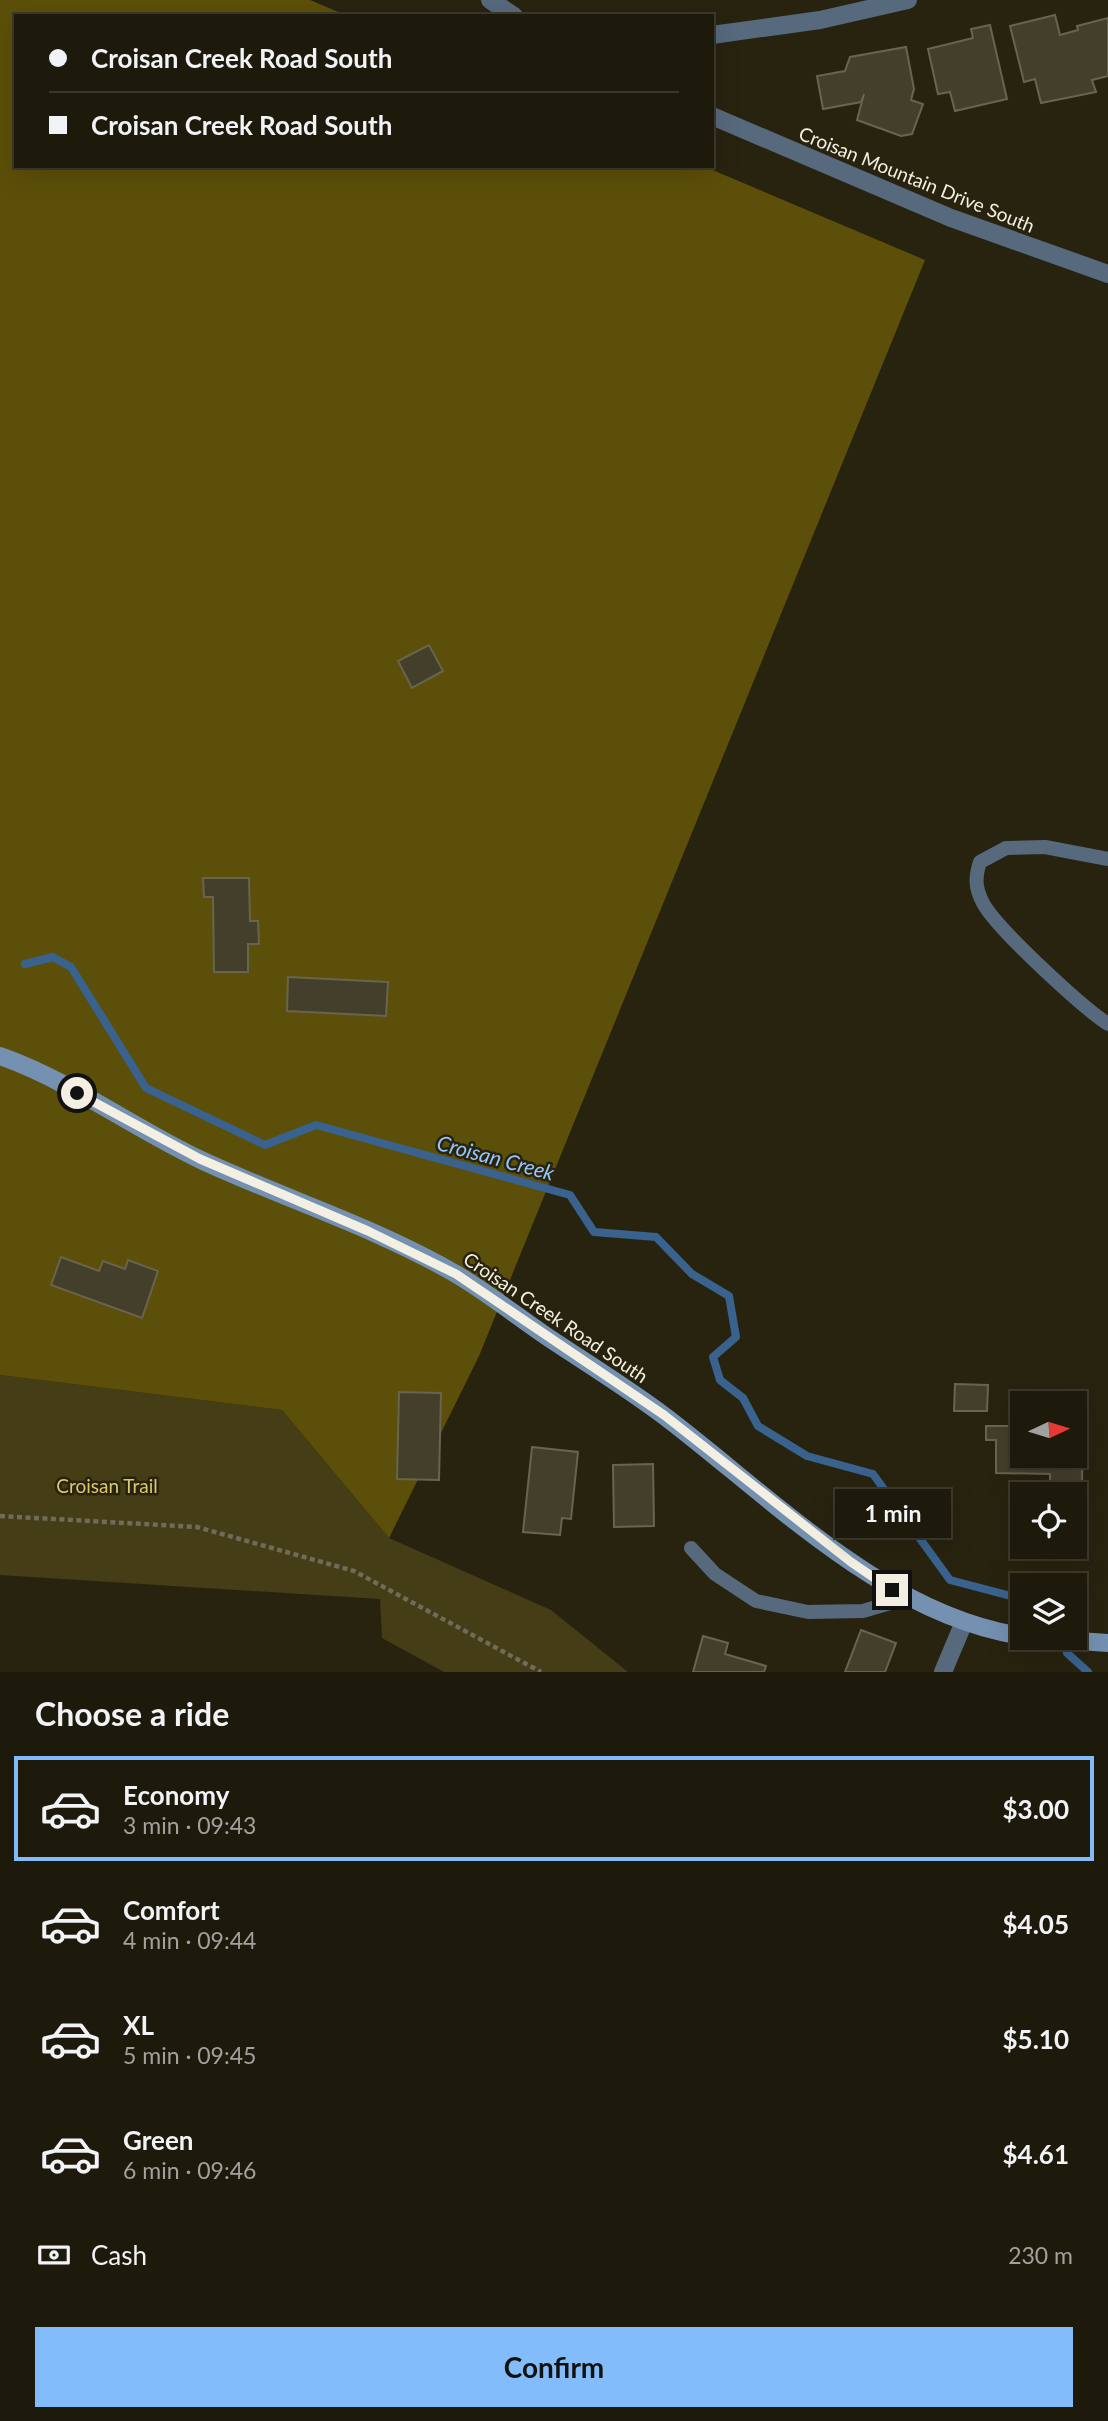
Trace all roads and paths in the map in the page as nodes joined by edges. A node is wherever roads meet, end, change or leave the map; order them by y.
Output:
1 (490, 0) edge
2 (908, 0) edge
3 (511, 14) edge
4 (714, 36) edge
5 (714, 117) edge
6 (1108, 274) edge
7 (1108, 859) edge
8 (1108, 1024) edge
9 (0, 1056) edge
10 (0, 1516) edge
11 (691, 1548) dead end
12 (907, 1598) junction
13 (964, 1622) junction
14 (1010, 1634) edge
15 (1087, 1642) edge
16 (1108, 1643) edge
17 (541, 1672) edge
18 (943, 1672) edge

1 - 3 street
2 - 4 street
5 - 6 street, Croisan Mountain Drive South
7 - 8 lane
9 - 12 main road, Croisan Creek Road South
10 - 17 path
11 - 12 lane
12 - 13 main road, Croisan Creek Road South
13 - 14 main road, Croisan Creek Road South
13 - 18 street
15 - 16 main road

